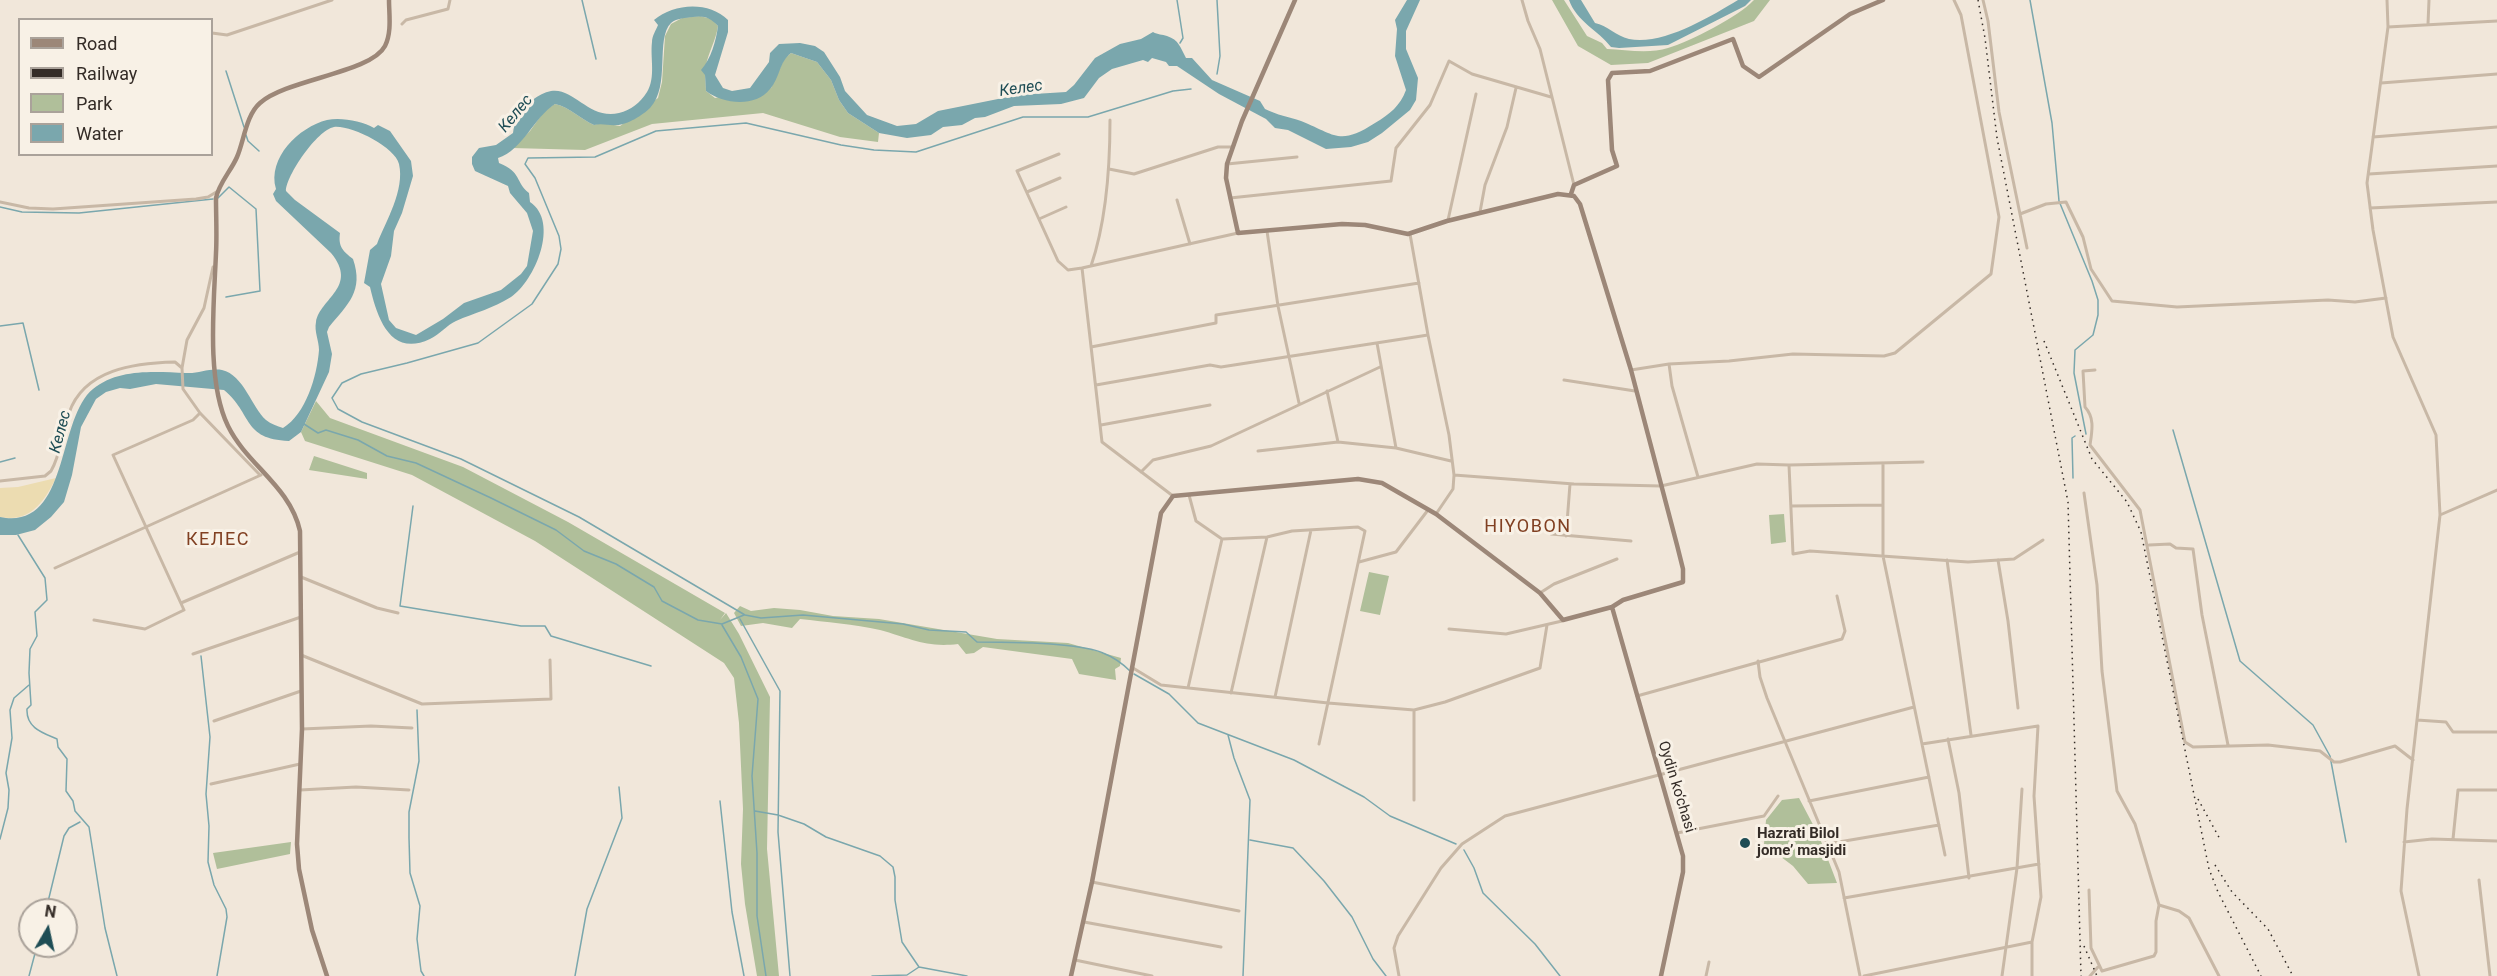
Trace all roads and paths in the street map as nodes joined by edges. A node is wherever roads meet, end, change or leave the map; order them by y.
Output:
1 (332, 0) edge
2 (389, 0) edge
3 (450, 0) edge
4 (1295, 0) edge
5 (1522, 0) edge
6 (1883, 0) edge
7 (1954, 0) edge
8 (1983, 0) edge
9 (2387, 0) edge
10 (2429, 0) edge
11 (2497, 21) edge
12 (402, 24) dead end
13 (2428, 24) junction
14 (2388, 27) junction
15 (213, 33) edge
16 (2497, 74) edge
17 (2380, 83) junction
18 (1516, 88) junction
19 (1476, 94) dead end
20 (1551, 97) junction
21 (1110, 120) dead end
22 (2497, 127) edge
23 (2373, 137) junction
24 (1232, 147) junction
25 (1059, 154) dead end
26 (1297, 157) dead end
27 (1227, 164) junction
28 (2497, 166) edge
29 (1109, 169) junction
30 (2368, 174) junction
31 (1060, 178) dead end
32 (1574, 185) junction
33 (218, 191) junction
34 (1027, 192) junction
35 (1570, 194) junction
36 (1230, 198) junction
37 (1177, 200) dead end
38 (0, 202) edge
39 (2497, 202) edge
40 (1066, 207) dead end
41 (2370, 208) junction
42 (1480, 213) junction
43 (2020, 214) junction
44 (1039, 219) junction
45 (1447, 222) junction
46 (1267, 231) junction
47 (1238, 233) junction
48 (1410, 234) junction
49 (1190, 244) junction
50 (2027, 248) dead end
51 (216, 250) junction
52 (1091, 266) junction
53 (1082, 268) junction
54 (1419, 283) junction
55 (2386, 298) junction
56 (1278, 306) junction
57 (1428, 335) junction
58 (1377, 343) junction
59 (1091, 347) junction
60 (184, 355) junction
61 (1289, 358) junction
62 (175, 362) junction
63 (1669, 364) junction
64 (1380, 367) junction
65 (182, 368) junction
66 (1630, 370) junction
67 (2095, 370) dead end
68 (1564, 380) dead end
69 (1096, 386) junction
70 (1327, 391) junction
71 (1635, 391) junction
72 (1299, 404) junction
73 (1210, 405) dead end
74 (200, 413) junction
75 (1101, 425) junction
76 (1338, 442) junction
77 (239, 443) junction
78 (233, 447) junction
79 (1396, 448) junction
80 (1258, 452) dead end
81 (1451, 460) junction
82 (1923, 462) dead end
83 (1883, 463) junction
84 (1789, 465) junction
85 (1141, 472) junction
86 (262, 474) junction
87 (1454, 475) junction
88 (1698, 477) junction
89 (0, 481) edge
90 (1570, 484) junction
91 (1661, 486) junction
92 (2497, 490) edge
93 (2084, 493) dead end
94 (1189, 495) junction
95 (1173, 496) junction
96 (1883, 505) junction
97 (1791, 507) junction
98 (1428, 509) junction
99 (1436, 514) junction
100 (2440, 515) junction
101 (146, 527) junction
102 (1311, 530) junction
103 (1551, 534) dead end
104 (1566, 536) junction
105 (1267, 537) junction
106 (1222, 538) junction
107 (2043, 540) dead end
108 (1631, 541) dead end
109 (2149, 545) junction
110 (300, 552) junction
111 (1883, 556) junction
112 (1617, 559) dead end
113 (1947, 560) junction
114 (1998, 560) junction
115 (1359, 562) junction
116 (55, 568) dead end
117 (301, 577) junction
118 (1540, 593) junction
119 (1837, 596) dead end
120 (181, 603) junction
121 (1612, 607) junction
122 (398, 613) dead end
123 (301, 618) junction
124 (94, 620) dead end
125 (1563, 620) junction
126 (1547, 625) junction
127 (1449, 629) dead end
128 (193, 654) dead end
129 (301, 655) junction
130 (549, 660) dead end
131 (1758, 660) junction
132 (1131, 670) junction
133 (1188, 688) junction
134 (301, 691) junction
135 (1231, 693) junction
136 (1637, 696) junction
137 (1275, 697) junction
138 (1328, 703) junction
139 (1914, 707) junction
140 (2018, 708) dead end
141 (1414, 710) junction
142 (2417, 720) junction
143 (214, 721) dead end
144 (412, 728) dead end
145 (302, 729) junction
146 (2497, 732) edge
147 (1971, 735) junction
148 (1948, 739) junction
149 (1784, 741) junction
150 (1319, 744) dead end
151 (1922, 744) junction
152 (2228, 745) junction
153 (2413, 760) junction
154 (300, 764) junction
155 (1658, 774) junction
156 (1929, 777) junction
157 (211, 784) dead end
158 (2022, 789) dead end
159 (298, 790) junction
160 (410, 790) dead end
161 (2497, 790) edge
162 (1778, 796) dead end
163 (1414, 800) dead end
164 (1809, 801) junction
165 (1939, 825) junction
166 (1677, 833) junction
167 (2453, 839) junction
168 (2497, 841) edge
169 (2404, 842) junction
170 (1827, 844) junction
171 (1946, 855) dead end
172 (2039, 864) junction
173 (2017, 868) junction
174 (1969, 878) junction
175 (2479, 879) dead end
176 (1092, 882) junction
177 (2089, 890) dead end
178 (1844, 898) junction
179 (2159, 905) junction
180 (1239, 911) dead end
181 (1084, 922) junction
182 (2032, 942) junction
183 (1221, 947) dead end
184 (2006, 947) junction
185 (1075, 960) junction
186 (1709, 962) dead end
187 (2098, 967) junction
188 (327, 976) edge
189 (1071, 976) edge
190 (1152, 976) edge
191 (1399, 976) edge
192 (1661, 976) edge
193 (1706, 976) edge
194 (1862, 976) edge
195 (2002, 976) edge
196 (2032, 976) edge
197 (2090, 976) edge
198 (2219, 976) edge
199 (2419, 976) edge
200 (2490, 976) edge

1 - 15 street
2 - 33 street
3 - 12 street
4 - 24 street
5 - 20 street
6 - 32 street
7 - 63 street
8 - 43 street
9 - 14 street
10 - 13 street
11 - 13 street
13 - 14 street
14 - 17 street
16 - 17 street
17 - 23 street
18 - 20 street
18 - 36 street
18 - 42 street
19 - 45 street
20 - 32 street
21 - 29 street
22 - 23 street
23 - 30 street
24 - 27 street
24 - 29 street
25 - 34 street
26 - 27 street
27 - 36 street
28 - 30 street
29 - 52 street
30 - 41 street
31 - 34 street
32 - 35 street
33 - 38 street
33 - 51 street
34 - 44 street
35 - 42 street
35 - 66 street
36 - 47 street
37 - 49 street
39 - 41 street
40 - 44 street
41 - 55 street
42 - 45 street
43 - 50 street
43 - 55 street
44 - 53 street
45 - 48 street
46 - 47 street
46 - 48 street
46 - 56 street
47 - 49 street
48 - 54 street
49 - 52 street
51 - 60 street
51 - 77 street
52 - 53 street
53 - 59 street
54 - 56 street
54 - 57 street
55 - 100 street
56 - 59 street
56 - 61 street
57 - 58 street
57 - 81 street
58 - 61 street
58 - 64 street
59 - 69 street
60 - 62 street
60 - 65 street
61 - 69 street
61 - 72 street
62 - 65 street
62 - 89 street
63 - 66 street
63 - 88 street
64 - 70 street
64 - 79 street
65 - 74 street
66 - 71 street
67 - 109 street
68 - 71 street
69 - 75 street
70 - 72 street
70 - 76 street
71 - 91 street
72 - 85 street
73 - 75 street
74 - 78 street
74 - 101 street
75 - 85 street
76 - 79 street
76 - 80 street
77 - 78 street
77 - 86 street
78 - 86 street
79 - 81 street
81 - 87 street
82 - 83 street
83 - 84 street
83 - 96 street
84 - 88 street
84 - 97 street
85 - 95 street
86 - 101 street
86 - 110 street
87 - 90 street
87 - 99 street
88 - 91 street
90 - 91 street
90 - 104 street
91 - 121 street
92 - 100 street
93 - 179 street
94 - 95 street
94 - 98 street
94 - 106 street
95 - 132 street
96 - 97 street
96 - 111 street
97 - 111 street
98 - 99 street
98 - 115 street
99 - 118 street
100 - 142 street
101 - 116 street
101 - 120 street
102 - 105 street
102 - 115 street
102 - 137 street
103 - 104 street
104 - 108 street
105 - 106 street
105 - 135 street
106 - 133 street
107 - 114 street
109 - 152 street
109 - 152 street
110 - 117 street
110 - 120 street
111 - 113 street
111 - 139 street
112 - 118 street
113 - 114 street
113 - 147 street
114 - 140 street
115 - 138 street
117 - 122 street
117 - 123 street
118 - 125 street
119 - 131 street
120 - 124 street
121 - 125 street
121 - 136 street, Oydin ko‘chasi
123 - 128 street
123 - 129 street
125 - 126 street
126 - 127 street
126 - 141 street
129 - 130 street
129 - 134 street
131 - 136 street
131 - 149 street
132 - 133 street
132 - 176 street
133 - 135 street
134 - 143 street
134 - 145 street
135 - 137 street
136 - 155 street, Oydin ko‘chasi
137 - 138 street
138 - 141 street
138 - 150 street
139 - 149 street
139 - 151 street
141 - 163 street
142 - 146 street
142 - 153 street
144 - 145 street
145 - 154 street
147 - 148 street
147 - 172 street
148 - 151 street
148 - 174 street
149 - 155 street
149 - 164 street
151 - 156 street
152 - 153 street
153 - 169 street
154 - 157 street
154 - 159 street
155 - 166 street, Oydin ko‘chasi
155 - 191 street
156 - 164 street
156 - 165 street
158 - 173 street
159 - 160 street
159 - 188 street
161 - 167 street
162 - 166 street
164 - 170 street
165 - 170 street
165 - 171 street
166 - 192 street, Oydin ko‘chasi
167 - 168 street
167 - 169 street
169 - 199 street
170 - 178 street
172 - 173 street
172 - 182 street
173 - 174 street
173 - 184 street
174 - 178 street
175 - 200 street
176 - 180 street
176 - 181 street
177 - 187 street
178 - 194 street
179 - 187 street
179 - 198 street
181 - 183 street
181 - 185 street
182 - 184 street
182 - 196 street
184 - 194 street
184 - 195 street
185 - 189 street
185 - 190 street
186 - 193 street
187 - 197 street

